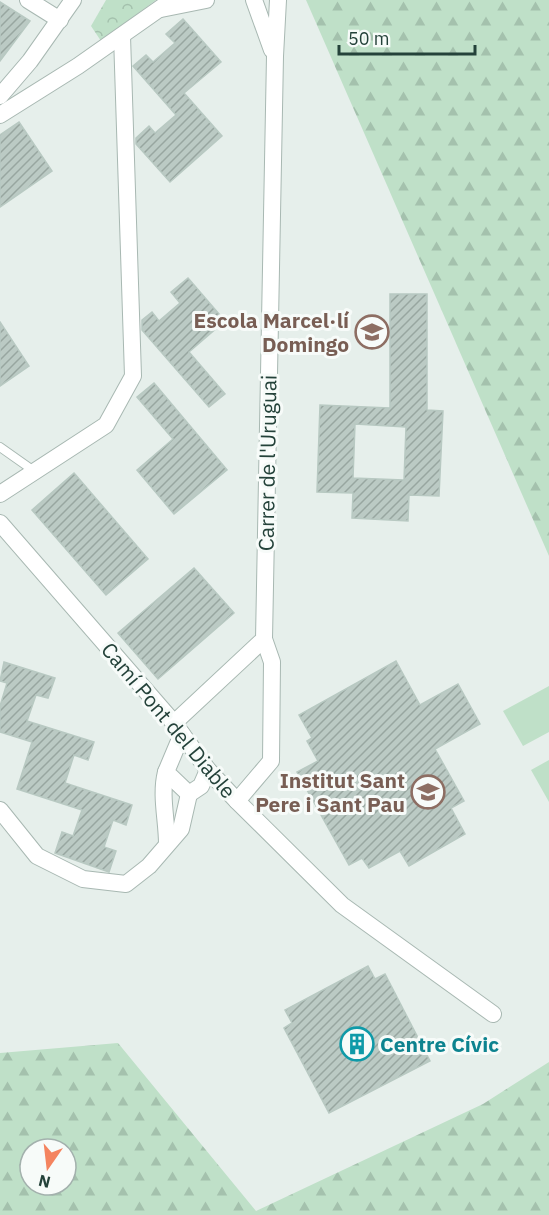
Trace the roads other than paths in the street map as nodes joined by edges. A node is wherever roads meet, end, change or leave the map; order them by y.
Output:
1 (28, 0) edge
2 (73, 0) edge
3 (206, 0) edge
4 (254, 0) edge
5 (278, 0) edge
6 (166, 5) edge
7 (60, 20) junction
8 (122, 36) junction
9 (274, 56) junction
10 (0, 96) edge
11 (0, 115) edge
12 (0, 447) edge
13 (34, 471) junction
14 (0, 494) edge
15 (0, 523) edge
16 (264, 639) junction
17 (178, 729) junction
18 (208, 770) junction
19 (166, 772) junction
20 (189, 794) junction
21 (237, 801) junction
22 (0, 810) edge
23 (167, 844) junction
24 (494, 1014) dead end

1 - 7 street
2 - 7 street
3 - 6 street
4 - 9 street
5 - 9 street, Carrer de l'Uruguai
6 - 8 street
7 - 10 street
8 - 11 street
8 - 13 street
9 - 16 street, Carrer de l'Uruguai
12 - 13 lane
13 - 14 street
15 - 17 street, Camí Pont del Diable
16 - 17 street
16 - 21 street, Carrer de l'Uruguai
17 - 18 street, Camí Pont del Diable
17 - 19 street
18 - 20 street
18 - 21 street, Camí Pont del Diable
19 - 20 street
19 - 23 street
20 - 23 street
21 - 24 street, Camí Pont del Diable
22 - 23 street

